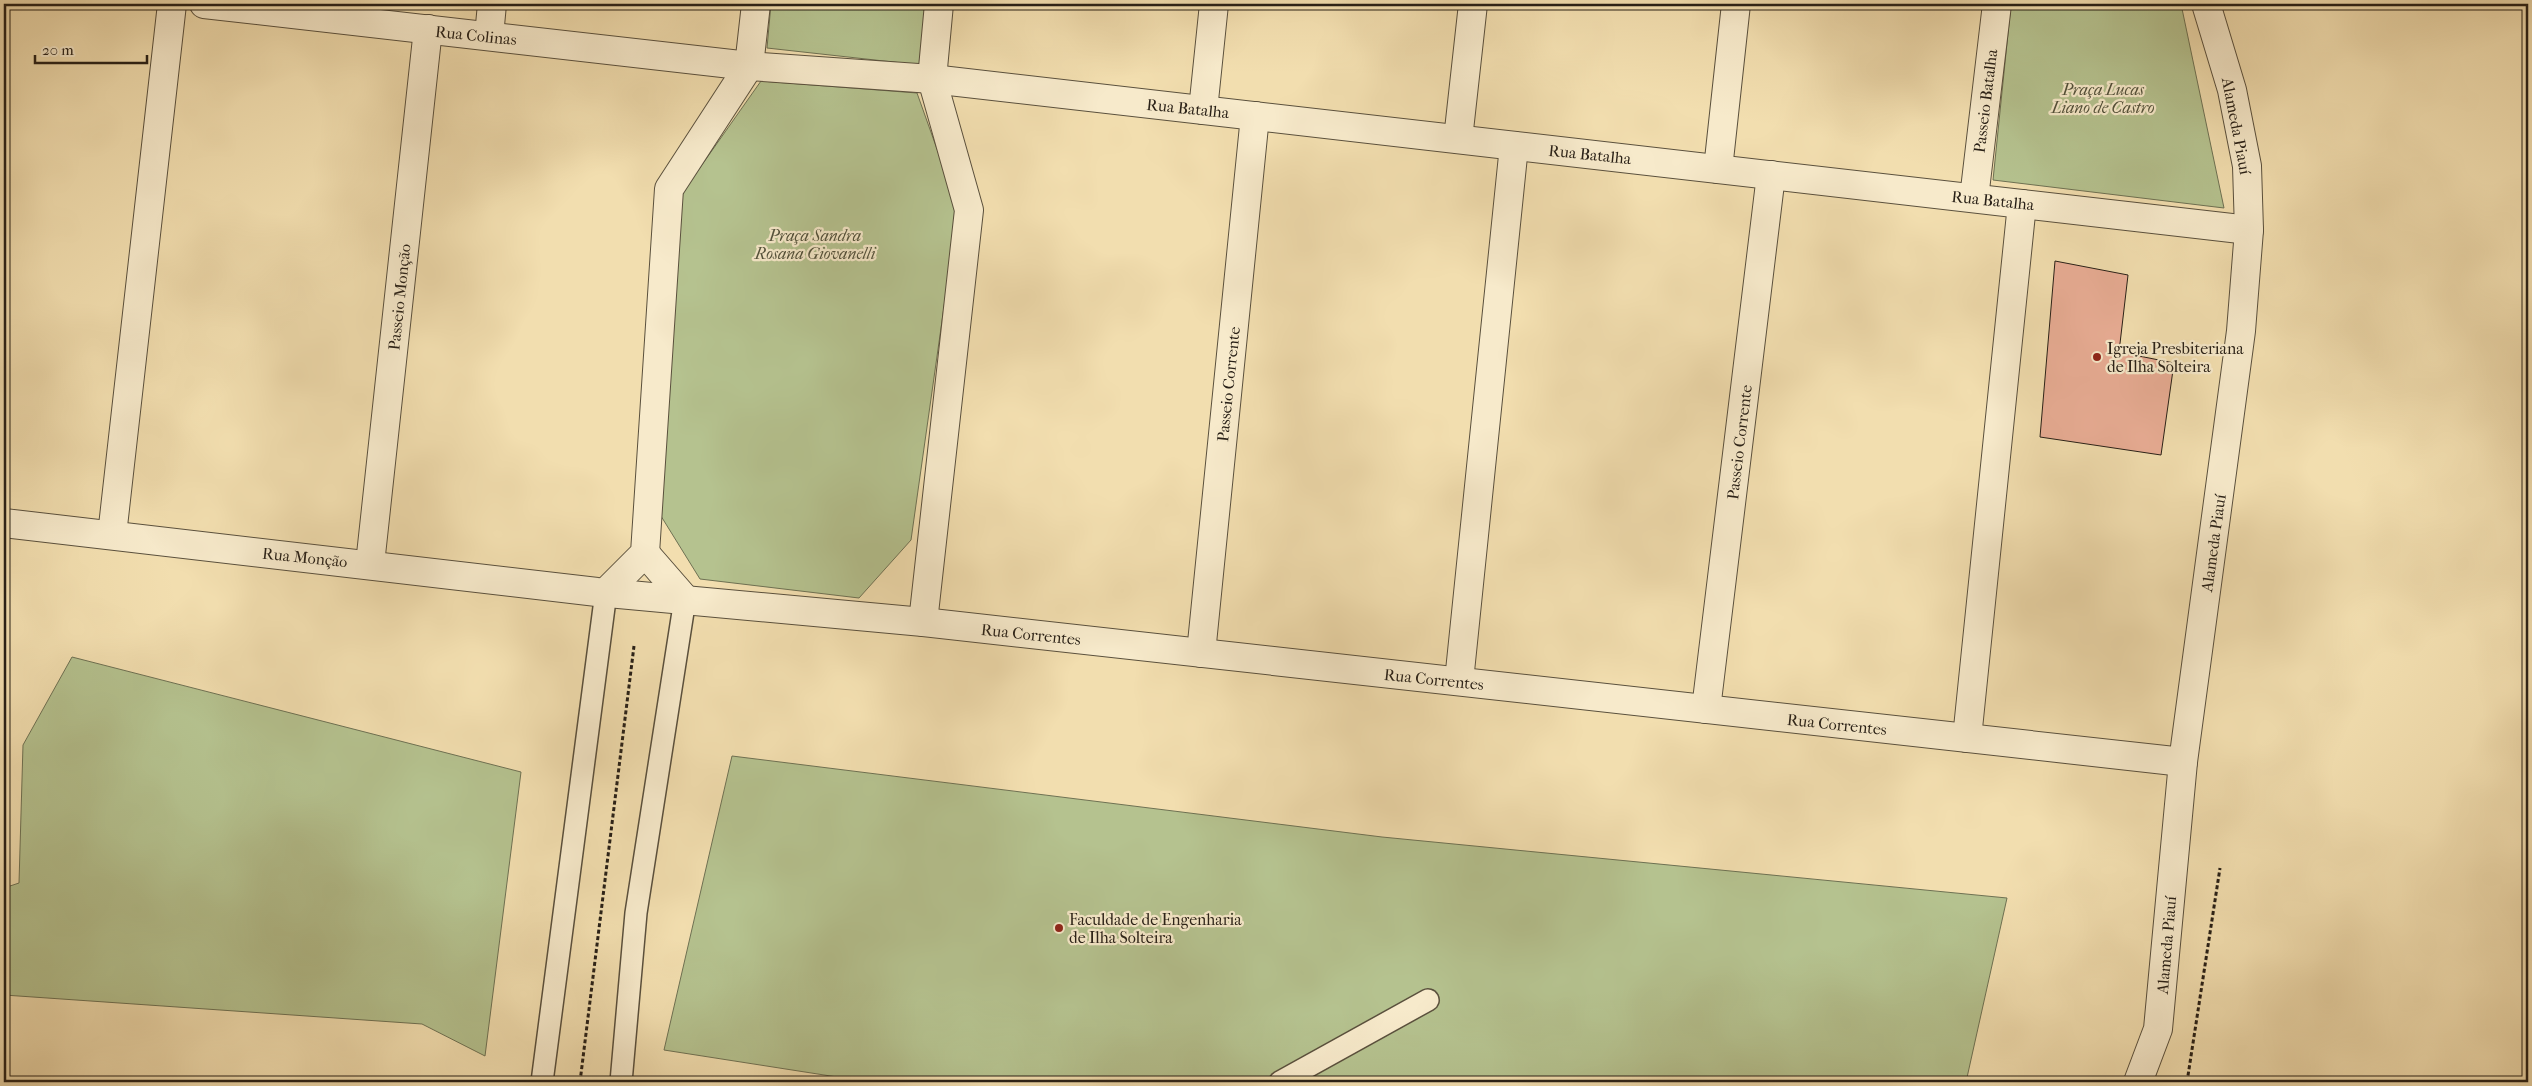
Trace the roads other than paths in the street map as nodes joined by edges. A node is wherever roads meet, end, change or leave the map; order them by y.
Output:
1 (172, 4) edge
2 (492, 4) edge
3 (756, 4) edge
4 (940, 4) edge
5 (1214, 4) edge
6 (1473, 4) edge
7 (1736, 4) edge
8 (1996, 4) edge
9 (2206, 4) edge
10 (220, 5) edge
11 (428, 30) junction
12 (489, 36) junction
13 (749, 66) junction
14 (932, 79) junction
15 (1203, 110) junction
16 (1255, 116) junction
17 (1458, 139) junction
18 (1514, 146) junction
19 (1718, 169) junction
20 (1771, 175) junction
21 (1974, 198) junction
22 (2022, 204) junction
23 (2248, 230) junction
24 (4, 523) edge
25 (112, 535) junction
26 (644, 552) junction
27 (370, 564) junction
28 (606, 592) junction
29 (685, 599) junction
30 (923, 622) junction
31 (1201, 653) junction
32 (1459, 682) junction
33 (1706, 709) junction
34 (1966, 738) junction
35 (2183, 762) junction
36 (1428, 1000) dead end
37 (542, 1082) edge
38 (621, 1082) edge
39 (1280, 1082) edge
40 (2138, 1082) edge

1 - 25 street
2 - 12 street
3 - 13 street
4 - 14 street
5 - 15 street
6 - 17 street
7 - 19 street
8 - 21 street, Passeio Batalha
9 - 23 street, Alameda Piauí
10 - 11 street, Rua Colinas
11 - 12 street, Rua Colinas
11 - 27 street, Passeio Monção
12 - 13 street, Rua Colinas
13 - 14 street, Rua Colinas
13 - 26 street
14 - 15 street, Rua Batalha
14 - 30 street
15 - 16 street, Rua Batalha
16 - 17 street, Rua Batalha
16 - 31 street, Passeio Corrente
17 - 18 street, Rua Batalha
18 - 19 street, Rua Batalha
18 - 32 street
19 - 20 street, Rua Batalha
20 - 21 street, Rua Batalha
20 - 33 street, Passeio Corrente
21 - 22 street, Rua Batalha
22 - 23 street, Rua Batalha
22 - 34 street
23 - 35 street, Alameda Piauí
24 - 25 street, Rua Monção
25 - 27 street, Rua Monção
26 - 28 street
26 - 29 street
27 - 28 street, Rua Monção
28 - 29 street, Rua Monção
28 - 37 lane
29 - 30 street, Rua Correntes
29 - 38 lane
30 - 31 street, Rua Correntes
31 - 32 street, Rua Correntes
32 - 33 street, Rua Correntes
33 - 34 street, Rua Correntes
34 - 35 street, Rua Correntes
35 - 40 street, Alameda Piauí
36 - 39 lane

